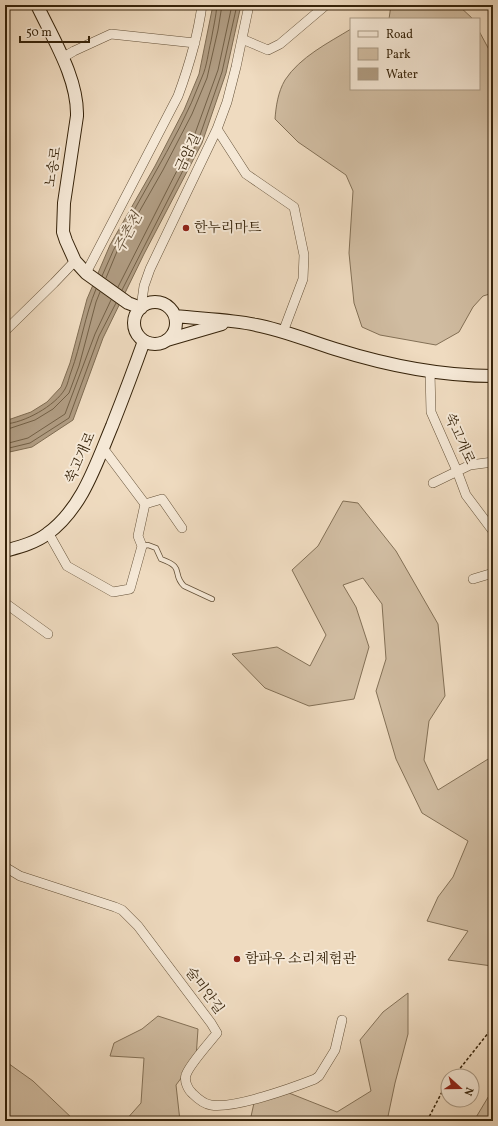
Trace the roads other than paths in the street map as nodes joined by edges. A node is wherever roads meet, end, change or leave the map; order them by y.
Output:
1 (37, 5) edge
2 (202, 5) edge
3 (249, 5) edge
4 (326, 5) edge
5 (242, 39) junction
6 (195, 43) junction
7 (62, 58) junction
8 (216, 129) junction
9 (75, 261) junction
10 (88, 274) junction
11 (141, 308) junction
12 (175, 316) junction
13 (229, 322) junction
14 (5, 331) edge
15 (283, 332) junction
16 (167, 340) junction
17 (150, 343) junction
18 (430, 372) junction
19 (493, 376) edge
20 (103, 448) junction
21 (493, 462) edge
22 (457, 471) junction
23 (432, 483) dead end
24 (145, 504) junction
25 (182, 528) dead end
26 (493, 532) edge
27 (49, 534) junction
28 (142, 546) junction
29 (5, 551) edge
30 (493, 573) edge
31 (473, 579) dead end
32 (212, 598) dead end
33 (5, 603) edge
34 (48, 634) dead end
35 (5, 867) edge
36 (342, 1020) dead end

1 - 7 main road, 노송로
2 - 6 street
3 - 5 street, 금암길
4 - 5 street
5 - 8 street, 금암길
6 - 7 street
6 - 10 street
7 - 9 main road, 노송로
8 - 11 street, 금암길
8 - 15 street
9 - 10 main road, 노송로
9 - 14 street
10 - 11 main road, 노송로
11 - 12 main road
11 - 17 main road
12 - 13 main road
12 - 16 main road
13 - 15 main road
13 - 16 main road
15 - 18 main road
16 - 17 main road
17 - 20 main road, 쑥고개로
18 - 19 main road
18 - 22 street, 쑥고개로
20 - 24 street
20 - 27 main road, 쑥고개로
21 - 22 street
22 - 23 street
22 - 26 street, 쑥고개로
24 - 25 street
24 - 28 street
27 - 28 street
27 - 29 main road, 쑥고개로
28 - 32 lane
30 - 31 street
33 - 34 street
35 - 36 street, 술미안길

